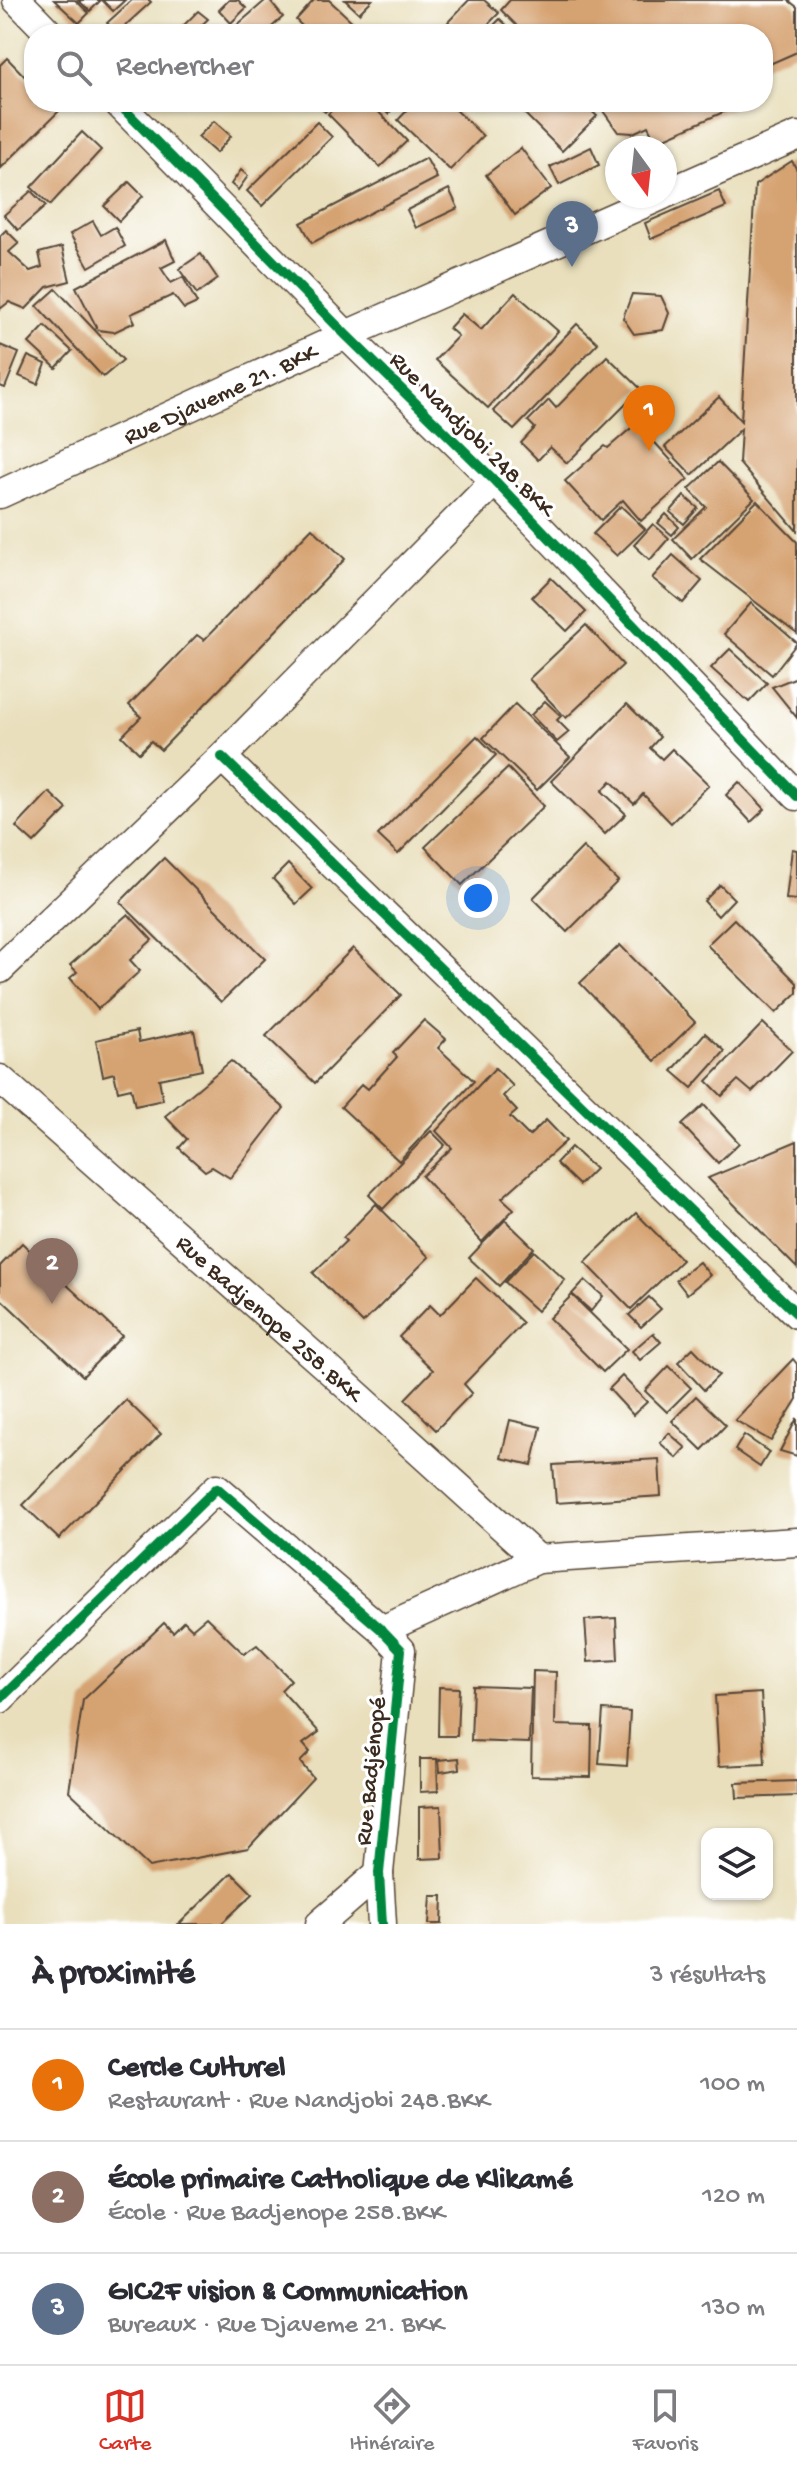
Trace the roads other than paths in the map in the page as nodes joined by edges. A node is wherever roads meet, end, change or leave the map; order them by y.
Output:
1 (17, 0) edge
2 (40, 24) edge
3 (127, 112) edge
4 (797, 136) edge
5 (677, 189) edge
6 (634, 208) edge
7 (346, 335) junction
8 (495, 481) junction
9 (0, 494) edge
10 (222, 757) junction
11 (797, 796) edge
12 (0, 969) edge
13 (0, 1079) edge
14 (797, 1314) edge
15 (797, 1542) edge
16 (538, 1559) junction
17 (382, 1630) junction
18 (0, 1699) edge
19 (379, 1873) junction
20 (320, 1924) edge
21 (382, 1924) edge

1 - 2 street
3 - 7 street, Rue Nandjobi 248.BKK
4 - 5 street, Rue Djaveme 21. BKK
6 - 7 street, Rue Djaveme 21. BKK
7 - 8 street, Rue Nandjobi 248.BKK
7 - 9 street, Rue Djaveme 21. BKK
8 - 10 street
8 - 11 street, Rue Nandjobi 248.BKK
10 - 12 street
10 - 14 street
13 - 16 street, Rue Badjenope 258.BKK
15 - 16 street
16 - 17 street
17 - 18 street
17 - 19 street, Rue Badjénopé
19 - 20 street
19 - 21 street, Rue Badjénopé

